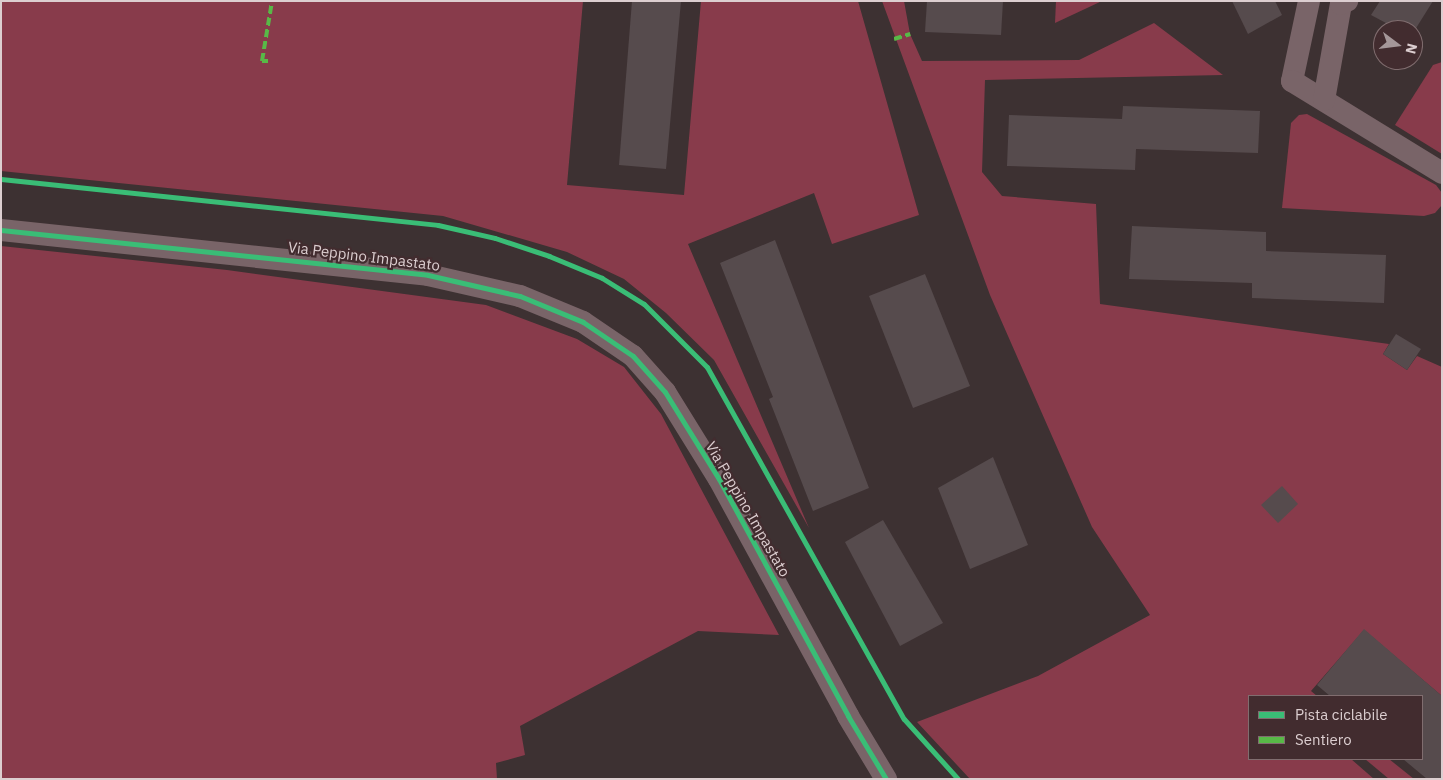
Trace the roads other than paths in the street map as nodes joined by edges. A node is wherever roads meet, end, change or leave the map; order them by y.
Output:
1 (1309, 1) edge
2 (1347, 1) edge
3 (1324, 100) junction
4 (1442, 173) edge
5 (1, 230) edge
6 (886, 779) edge

1 - 3 street
2 - 3 street
3 - 4 street
5 - 6 street, Via Peppino Impastato

